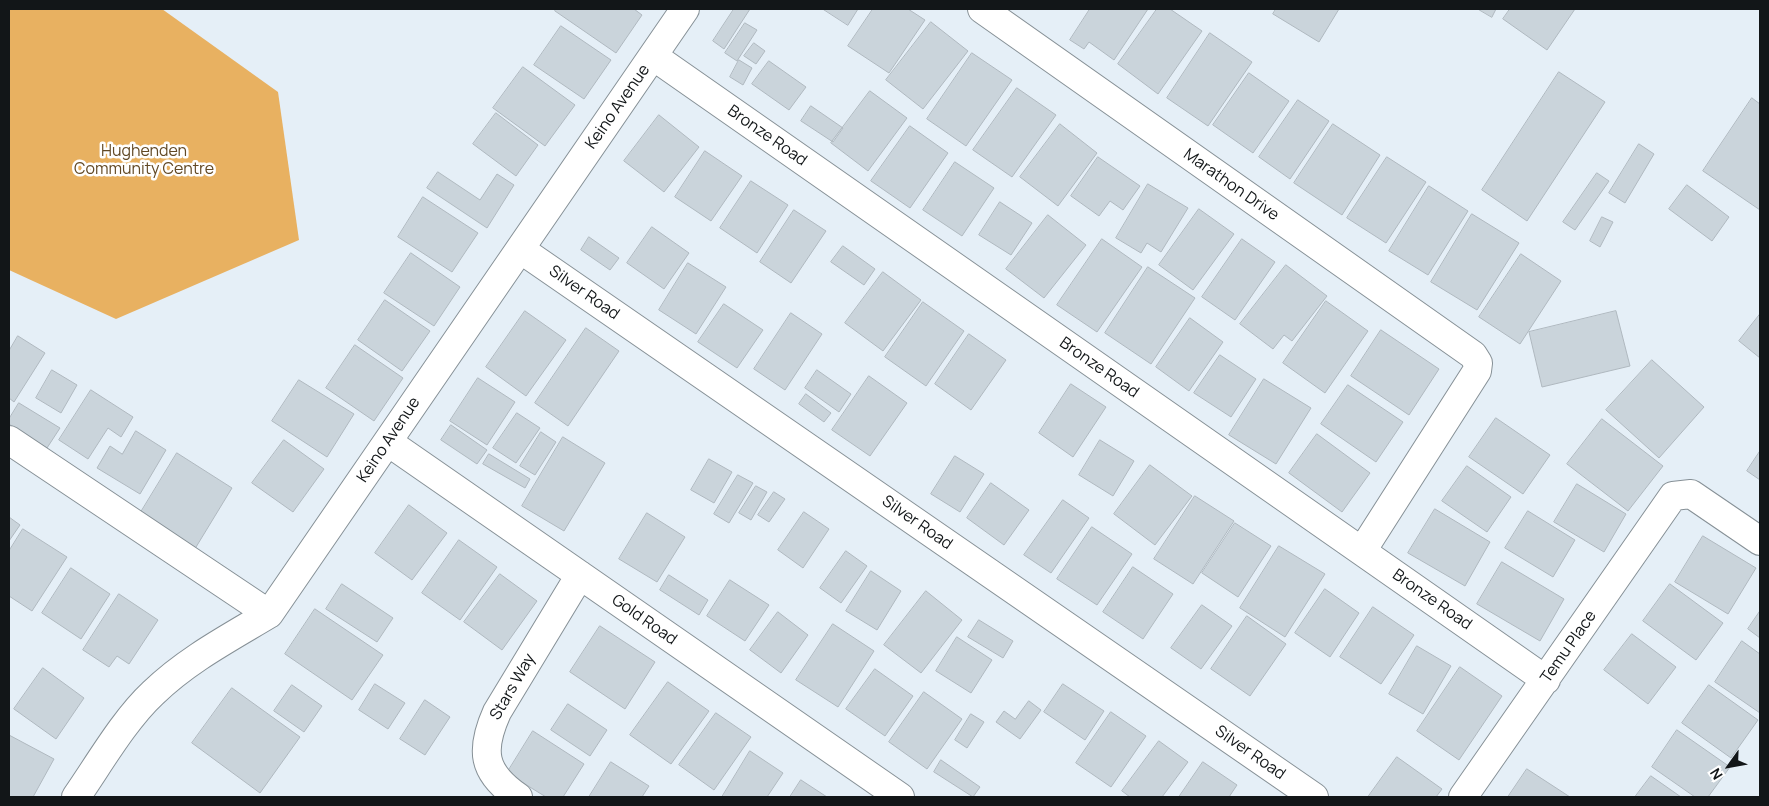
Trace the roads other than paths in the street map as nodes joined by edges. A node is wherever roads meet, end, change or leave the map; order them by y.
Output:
1 (686, 9) edge
2 (982, 9) edge
3 (653, 56) junction
4 (520, 250) junction
5 (9, 440) edge
6 (388, 442) junction
7 (1760, 541) edge
8 (1362, 551) junction
9 (580, 575) junction
10 (269, 614) junction
11 (1546, 680) junction
12 (76, 797) edge
13 (518, 797) edge
14 (900, 797) edge
15 (1314, 797) edge
16 (1462, 797) edge

1 - 3 street, Keino Avenue
2 - 8 street, Marathon Drive
3 - 4 street, Keino Avenue
3 - 8 street, Bronze Road
4 - 6 street, Keino Avenue
4 - 15 street, Silver Road
5 - 10 street
6 - 9 street, Gold Road
6 - 10 street, Keino Avenue
7 - 11 street, Temu Place
8 - 11 street, Bronze Road
9 - 13 street, Stars Way
9 - 14 street, Gold Road
10 - 12 street
11 - 16 street, Temu Place

